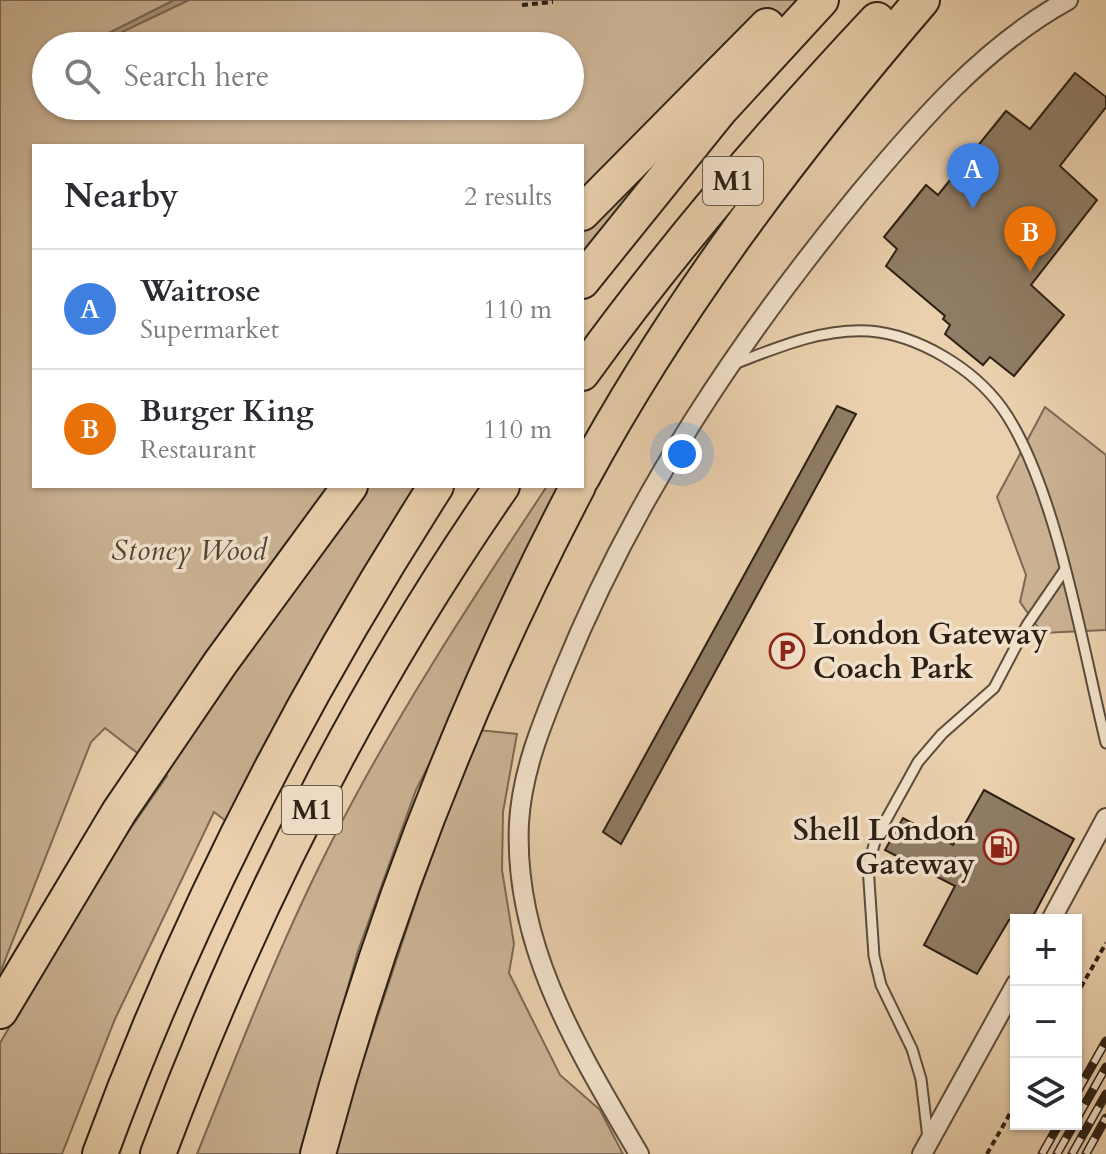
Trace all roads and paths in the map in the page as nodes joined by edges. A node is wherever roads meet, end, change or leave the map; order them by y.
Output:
1 (793, 0) edge
2 (821, 0) edge
3 (897, 0) edge
4 (922, 0) edge
5 (1068, 0) edge
6 (553, 2) dead end
7 (522, 5) dead end
8 (584, 211) edge
9 (584, 279) edge
10 (727, 367) junction
11 (584, 370) edge
12 (584, 475) edge
13 (349, 488) edge
14 (435, 488) edge
15 (501, 488) edge
16 (577, 488) edge
17 (1064, 571) junction
18 (1106, 743) edge
19 (1106, 818) edge
20 (1054, 914) edge
21 (1106, 943) edge
22 (1015, 986) edge
23 (1082, 986) edge
24 (0, 1011) edge
25 (1010, 1114) edge
26 (926, 1149) edge
27 (100, 1154) edge
28 (158, 1154) edge
29 (318, 1154) edge
30 (639, 1154) edge
31 (987, 1154) edge

1 - 8 highway
2 - 9 highway, M1
3 - 11 highway, M1
4 - 12 highway, M1
5 - 10 street
6 - 7 path
10 - 17 lane
10 - 30 street
13 - 24 highway
14 - 27 highway, M1
15 - 28 highway, M1
16 - 29 highway
17 - 18 lane
17 - 26 lane
19 - 20 street
21 - 23 path
22 - 26 street
25 - 31 path

